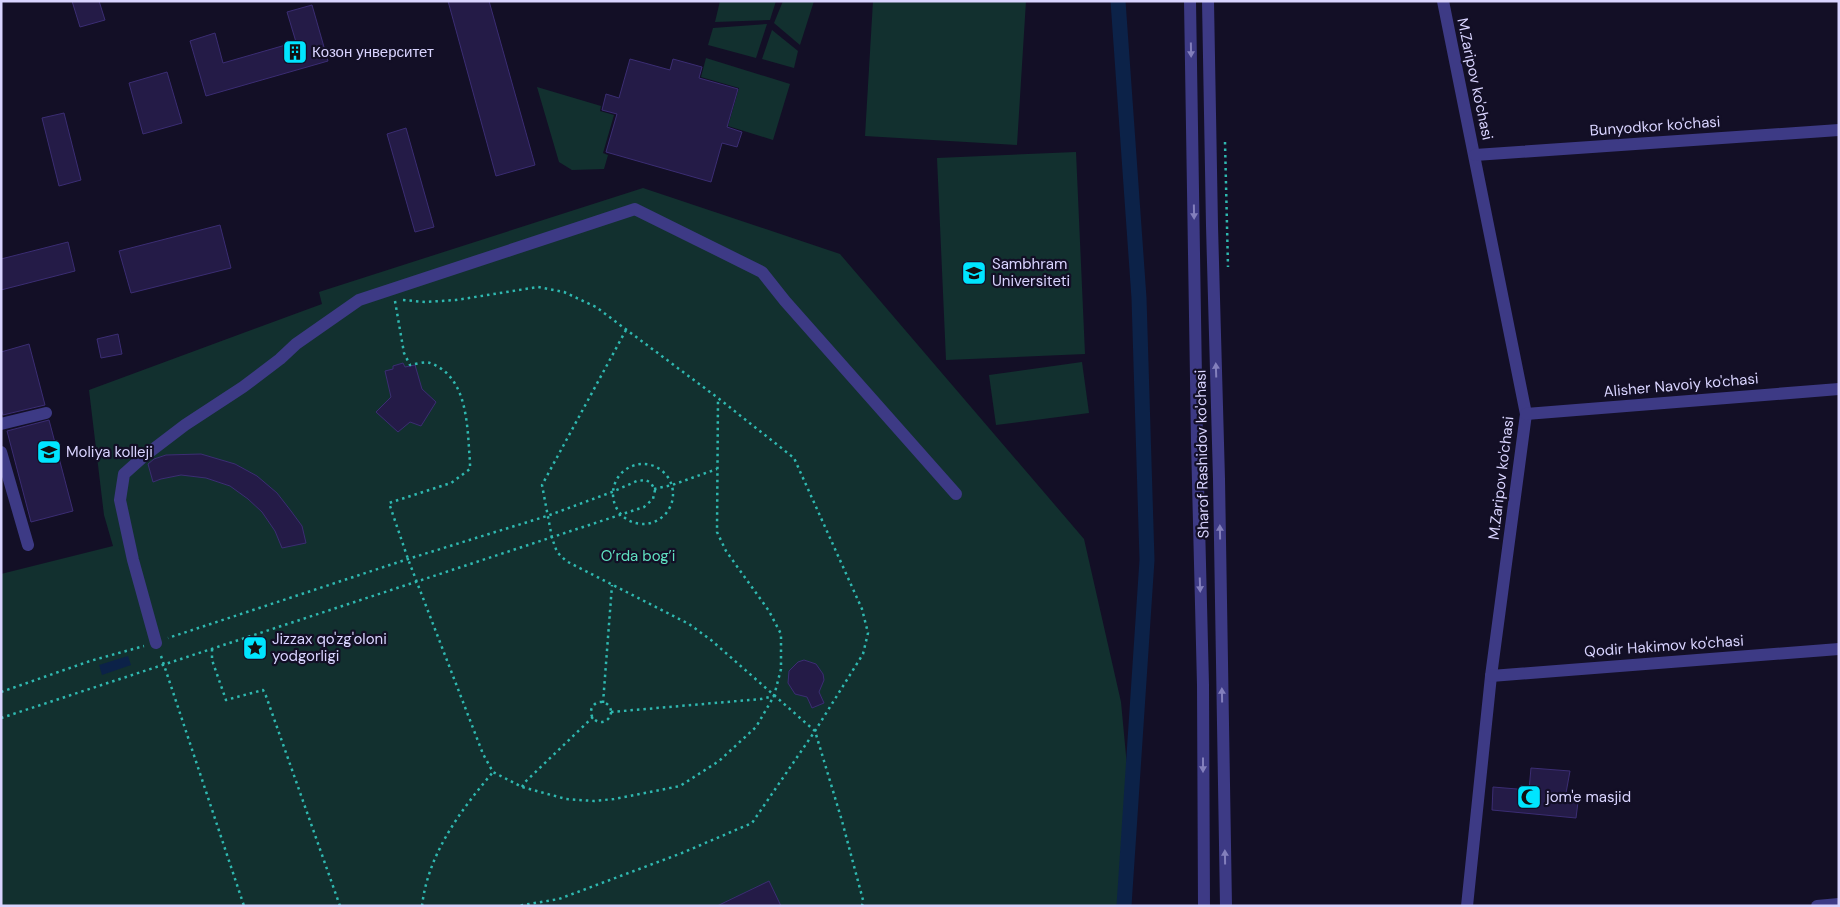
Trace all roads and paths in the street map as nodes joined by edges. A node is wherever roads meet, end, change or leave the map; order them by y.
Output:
1 (1190, 1) edge
2 (1208, 1) edge
3 (1442, 1) edge
4 (1839, 130) edge
5 (1474, 156) junction
6 (387, 300) dead end
7 (395, 300) junction
8 (626, 330) junction
9 (1839, 389) edge
10 (718, 398) junction
11 (46, 413) dead end
12 (1526, 414) junction
13 (1, 424) edge
14 (1, 452) edge
15 (717, 469) junction
16 (672, 485) junction
17 (654, 489) junction
18 (612, 492) junction
19 (956, 494) dead end
20 (620, 514) junction
21 (547, 516) junction
22 (552, 538) junction
23 (28, 545) dead end
24 (408, 559) junction
25 (417, 581) junction
26 (612, 585) junction
27 (156, 642) junction
28 (212, 649) junction
29 (1839, 649) edge
30 (165, 664) junction
31 (1492, 676) junction
32 (1, 692) edge
33 (774, 696) junction
34 (603, 703) junction
35 (611, 712) junction
36 (593, 717) junction
37 (1, 718) edge
38 (815, 731) junction
39 (492, 772) junction
40 (522, 787) junction
41 (1839, 904) edge
42 (244, 906) edge
43 (340, 906) edge
44 (422, 906) edge
45 (517, 906) edge
46 (862, 906) edge
47 (1204, 906) edge
48 (1226, 906) edge
49 (1467, 906) edge
50 (1817, 906) edge

1 -> 47 street
48 -> 2 street, Sharof Rashidov ko'chasi
3 - 5 street, M.Zaripov ko'chasi
4 - 5 street, Bunyodkor ko'chasi
5 - 12 street, M.Zaripov ko'chasi
6 - 7 path
7 - 8 path
7 - 24 path
8 - 10 path
8 - 21 path
9 - 12 street, Alisher Navoiy ko'chasi
10 - 15 path
10 - 38 path
11 - 13 street
12 - 31 street, M.Zaripov ko'chasi
14 - 23 street
15 - 16 path
15 - 33 path
16 - 17 path
16 - 18 path
16 - 20 path
17 - 18 path
17 - 20 path
18 - 20 path
18 - 21 path
19 - 27 street
20 - 22 path
21 - 22 path
21 - 24 path
22 - 25 path
22 - 26 path
24 - 25 path
24 - 27 path
25 - 28 path
25 - 39 path
26 - 33 path
26 - 34 path
27 - 32 path
28 - 30 path
28 - 43 path
29 - 31 street, Qodir Hakimov ko'chasi
30 - 37 path
30 - 42 path
31 - 49 street, M.Zaripov ko'chasi
33 - 35 path
33 - 38 path
33 - 40 path
34 - 35 path
34 - 36 path
35 - 36 path
36 - 40 path
38 - 45 path
38 - 46 path
39 - 40 path
39 - 44 path
41 - 50 street

